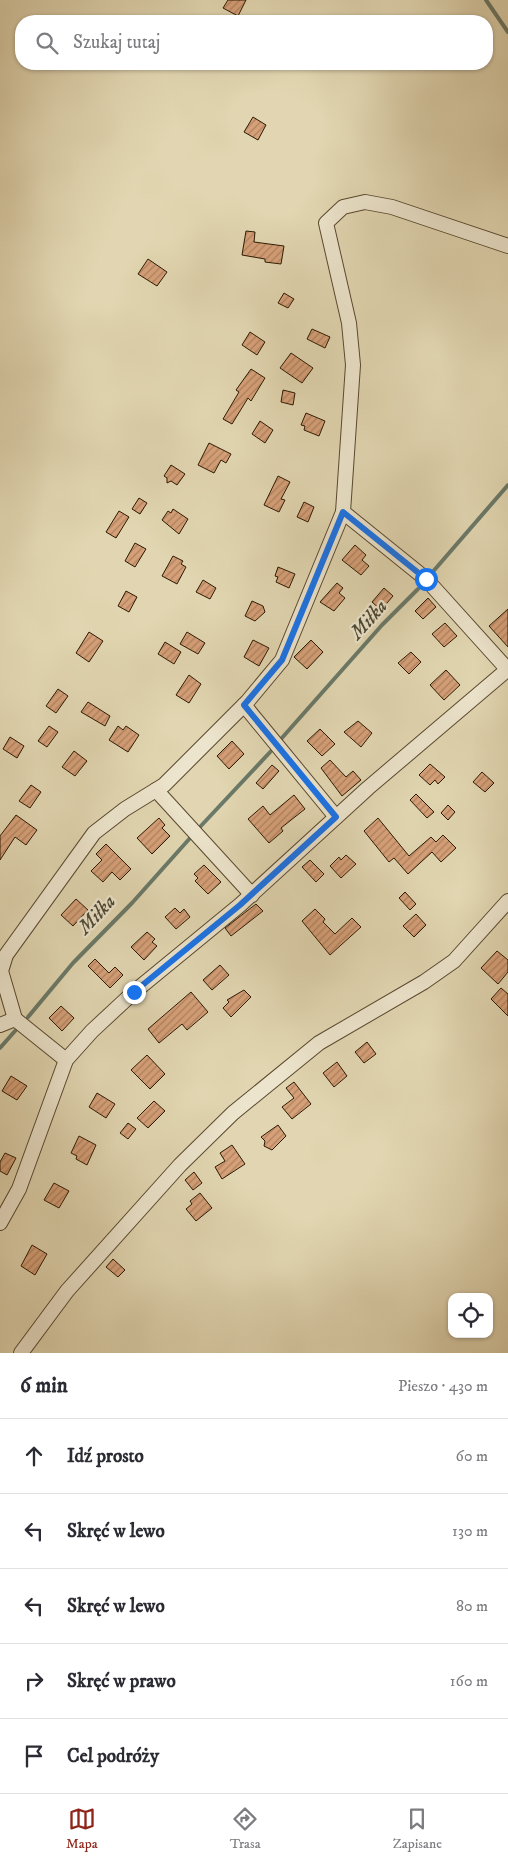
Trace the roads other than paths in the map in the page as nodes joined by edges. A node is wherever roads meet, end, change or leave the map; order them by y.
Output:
1 (508, 246) edge
2 (343, 512) junction
3 (508, 669) edge
4 (244, 705) junction
5 (156, 790) junction
6 (336, 817) junction
7 (252, 895) junction
8 (508, 901) edge
9 (15, 1019) junction
10 (0, 1025) edge
11 (66, 1060) junction
12 (0, 1223) edge
13 (21, 1353) edge

1 - 2 street
2 - 3 street
2 - 4 street
3 - 6 street
4 - 5 street
4 - 6 street
5 - 7 street
5 - 9 street
6 - 7 street
7 - 11 street
8 - 13 street
9 - 10 street
9 - 11 street
11 - 12 street

